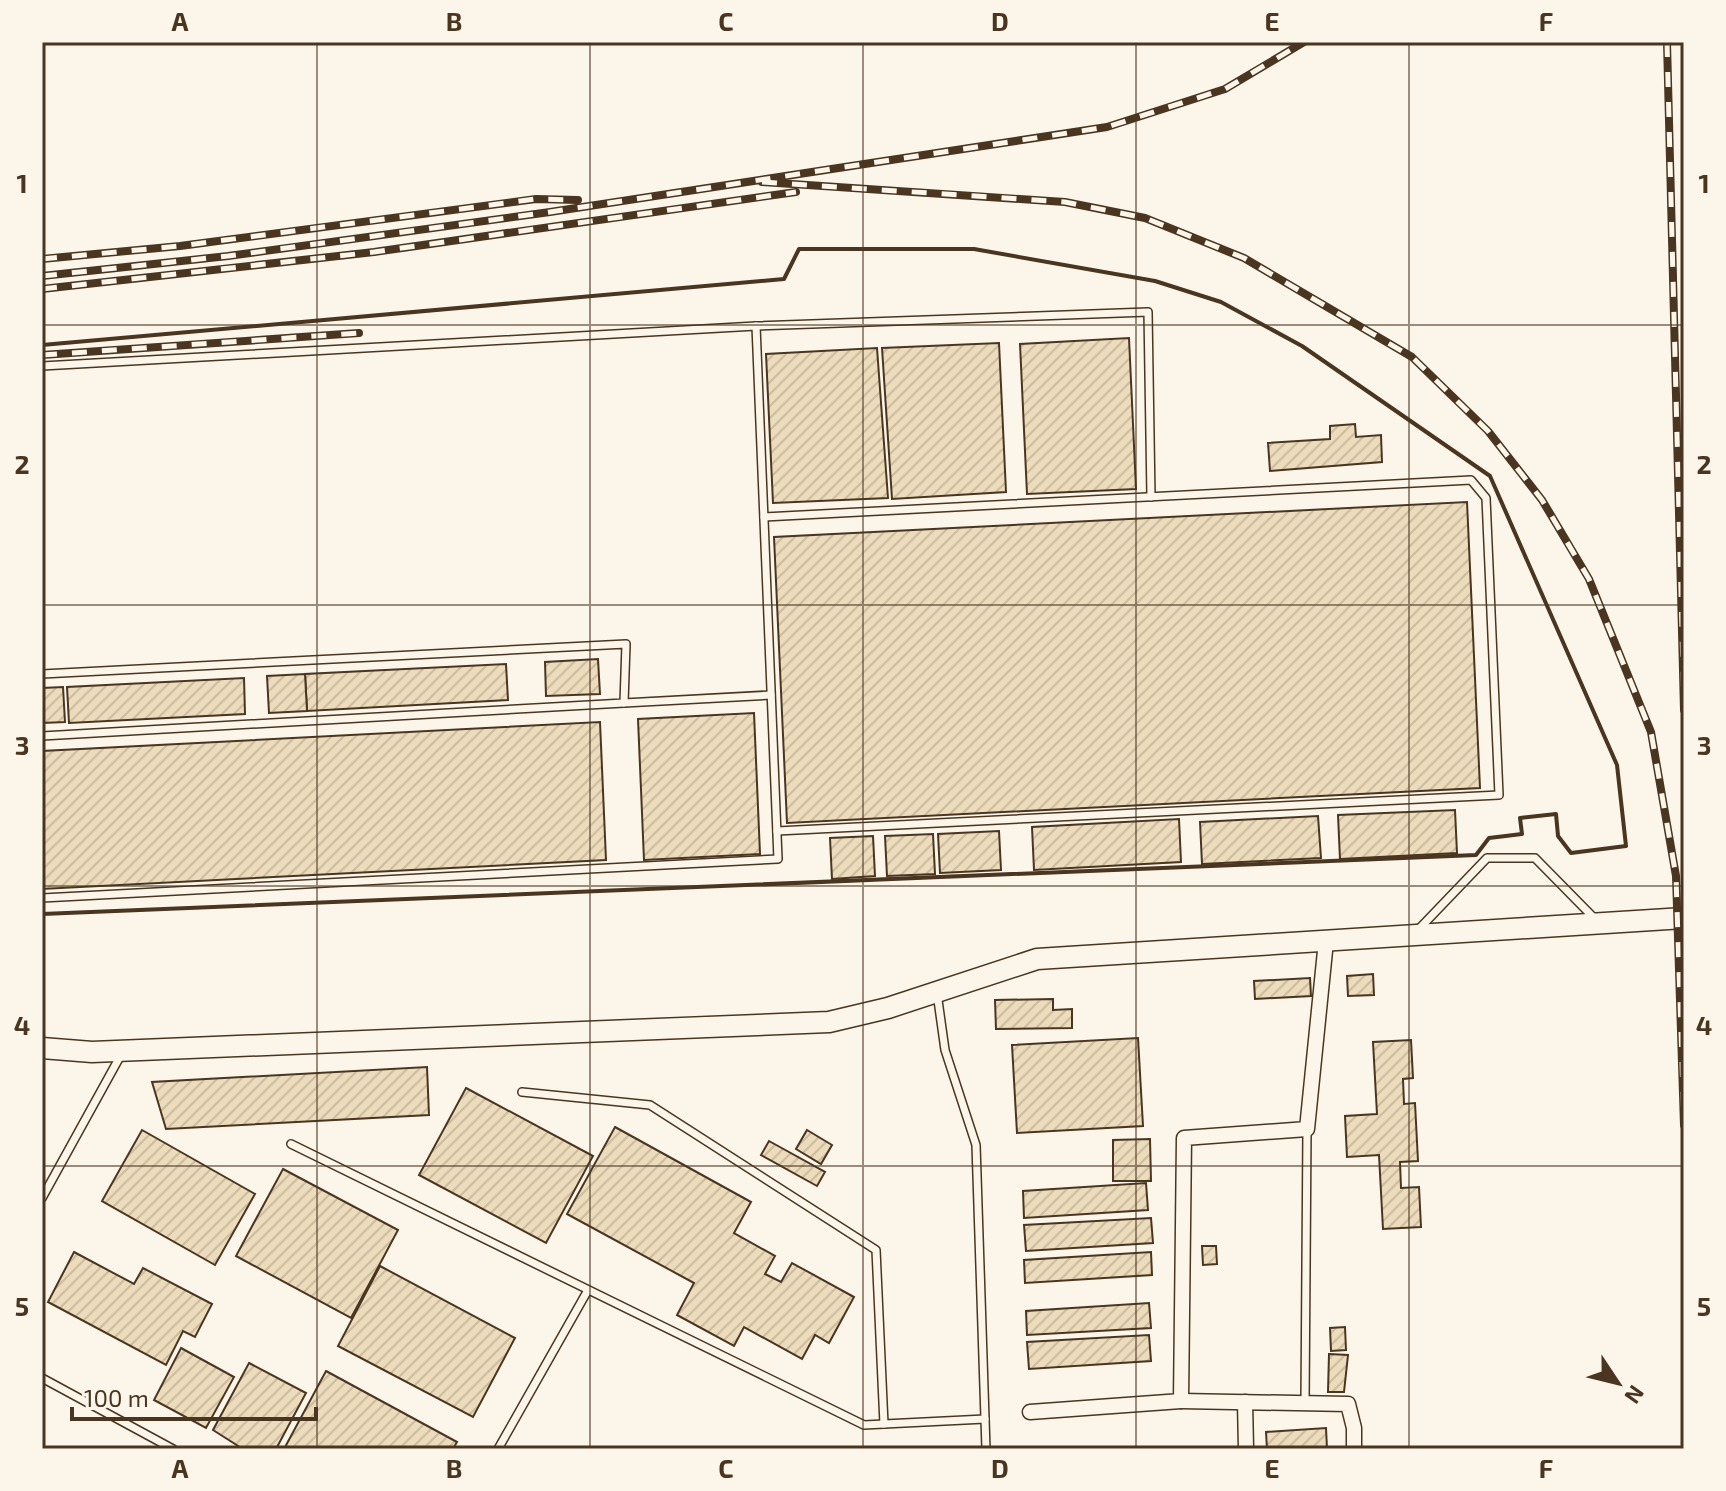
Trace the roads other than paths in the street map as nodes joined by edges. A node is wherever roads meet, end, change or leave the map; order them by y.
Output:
1 (756, 326) junction
2 (42, 366) edge
3 (1151, 497) junction
4 (764, 517) junction
5 (42, 674) edge
6 (771, 695) junction
7 (624, 703) junction
8 (42, 736) edge
9 (777, 831) junction
10 (42, 898) edge
11 (1684, 918) edge
12 (1600, 924) junction
13 (1413, 935) junction
14 (1326, 941) junction
15 (937, 991) junction
16 (42, 1048) edge
17 (124, 1051) junction
18 (522, 1092) dead end
19 (1307, 1129) junction
20 (291, 1144) dead end
21 (42, 1198) edge
22 (588, 1290) junction
23 (42, 1378) edge
24 (1181, 1401) junction
25 (1245, 1402) junction
26 (1305, 1403) junction
27 (1030, 1412) dead end
28 (985, 1419) junction
29 (884, 1424) junction
30 (173, 1449) edge
31 (498, 1449) edge
32 (986, 1449) edge
33 (1246, 1449) edge
34 (1354, 1449) edge

1 - 2 lane
1 - 3 lane
1 - 4 lane
3 - 4 lane
3 - 9 lane
4 - 6 lane
5 - 7 lane
6 - 7 lane
6 - 9 lane
7 - 8 lane
9 - 10 lane
11 - 12 street
12 - 13 street
12 - 13 lane
13 - 14 street
14 - 15 street
14 - 19 street
15 - 17 street
15 - 28 lane
16 - 17 street
17 - 21 lane
18 - 29 lane
19 - 24 street
19 - 26 lane
20 - 22 lane
22 - 29 lane
22 - 31 lane
23 - 30 lane
24 - 25 street
24 - 27 street
25 - 26 street
25 - 33 street
26 - 34 street
28 - 29 lane
28 - 32 lane

